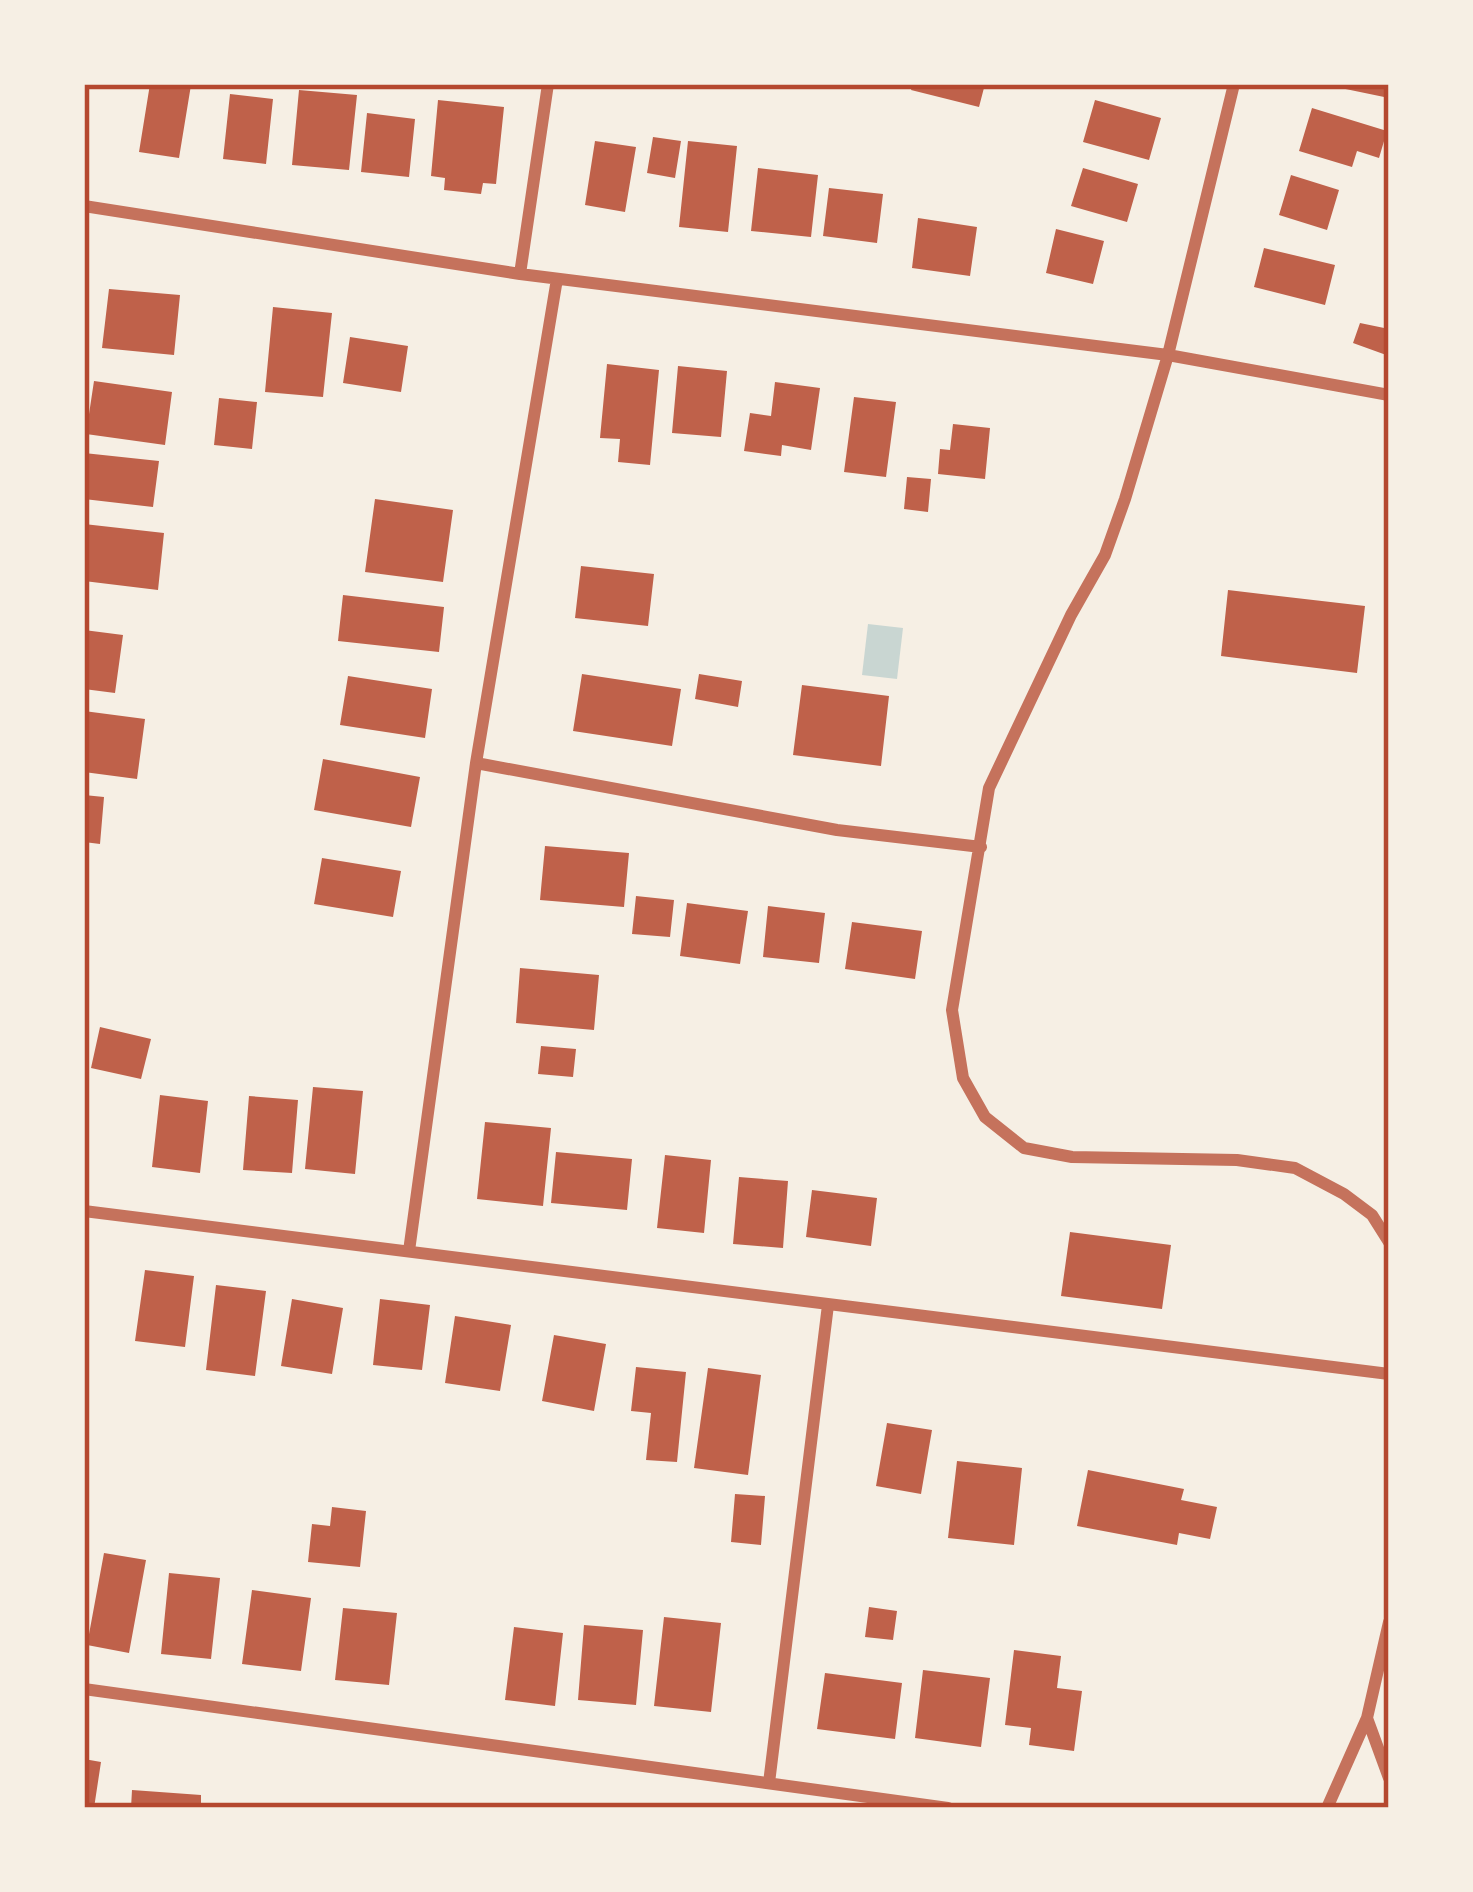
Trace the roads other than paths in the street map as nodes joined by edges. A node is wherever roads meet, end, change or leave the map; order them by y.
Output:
1 (548, 84) edge
2 (1234, 84) edge
3 (84, 206) edge
4 (520, 274) junction
5 (557, 279) junction
6 (1168, 355) junction
7 (1389, 395) edge
8 (476, 763) junction
9 (981, 847) junction
10 (84, 1211) edge
11 (1389, 1242) edge
12 (409, 1250) junction
13 (828, 1305) junction
14 (1389, 1374) edge
15 (1389, 1622) edge
16 (84, 1689) edge
17 (1367, 1718) junction
18 (1389, 1778) edge
19 (769, 1783) junction
20 (948, 1808) edge
21 (1327, 1808) edge

1 - 4 street
2 - 6 street
3 - 4 street
4 - 5 street
5 - 6 street
5 - 8 street
6 - 7 street
6 - 9 street
8 - 9 street
8 - 12 street
9 - 11 street
10 - 12 street
12 - 13 street
13 - 14 street
13 - 19 street
15 - 17 street
16 - 19 street
17 - 18 street
17 - 21 street
19 - 20 street

